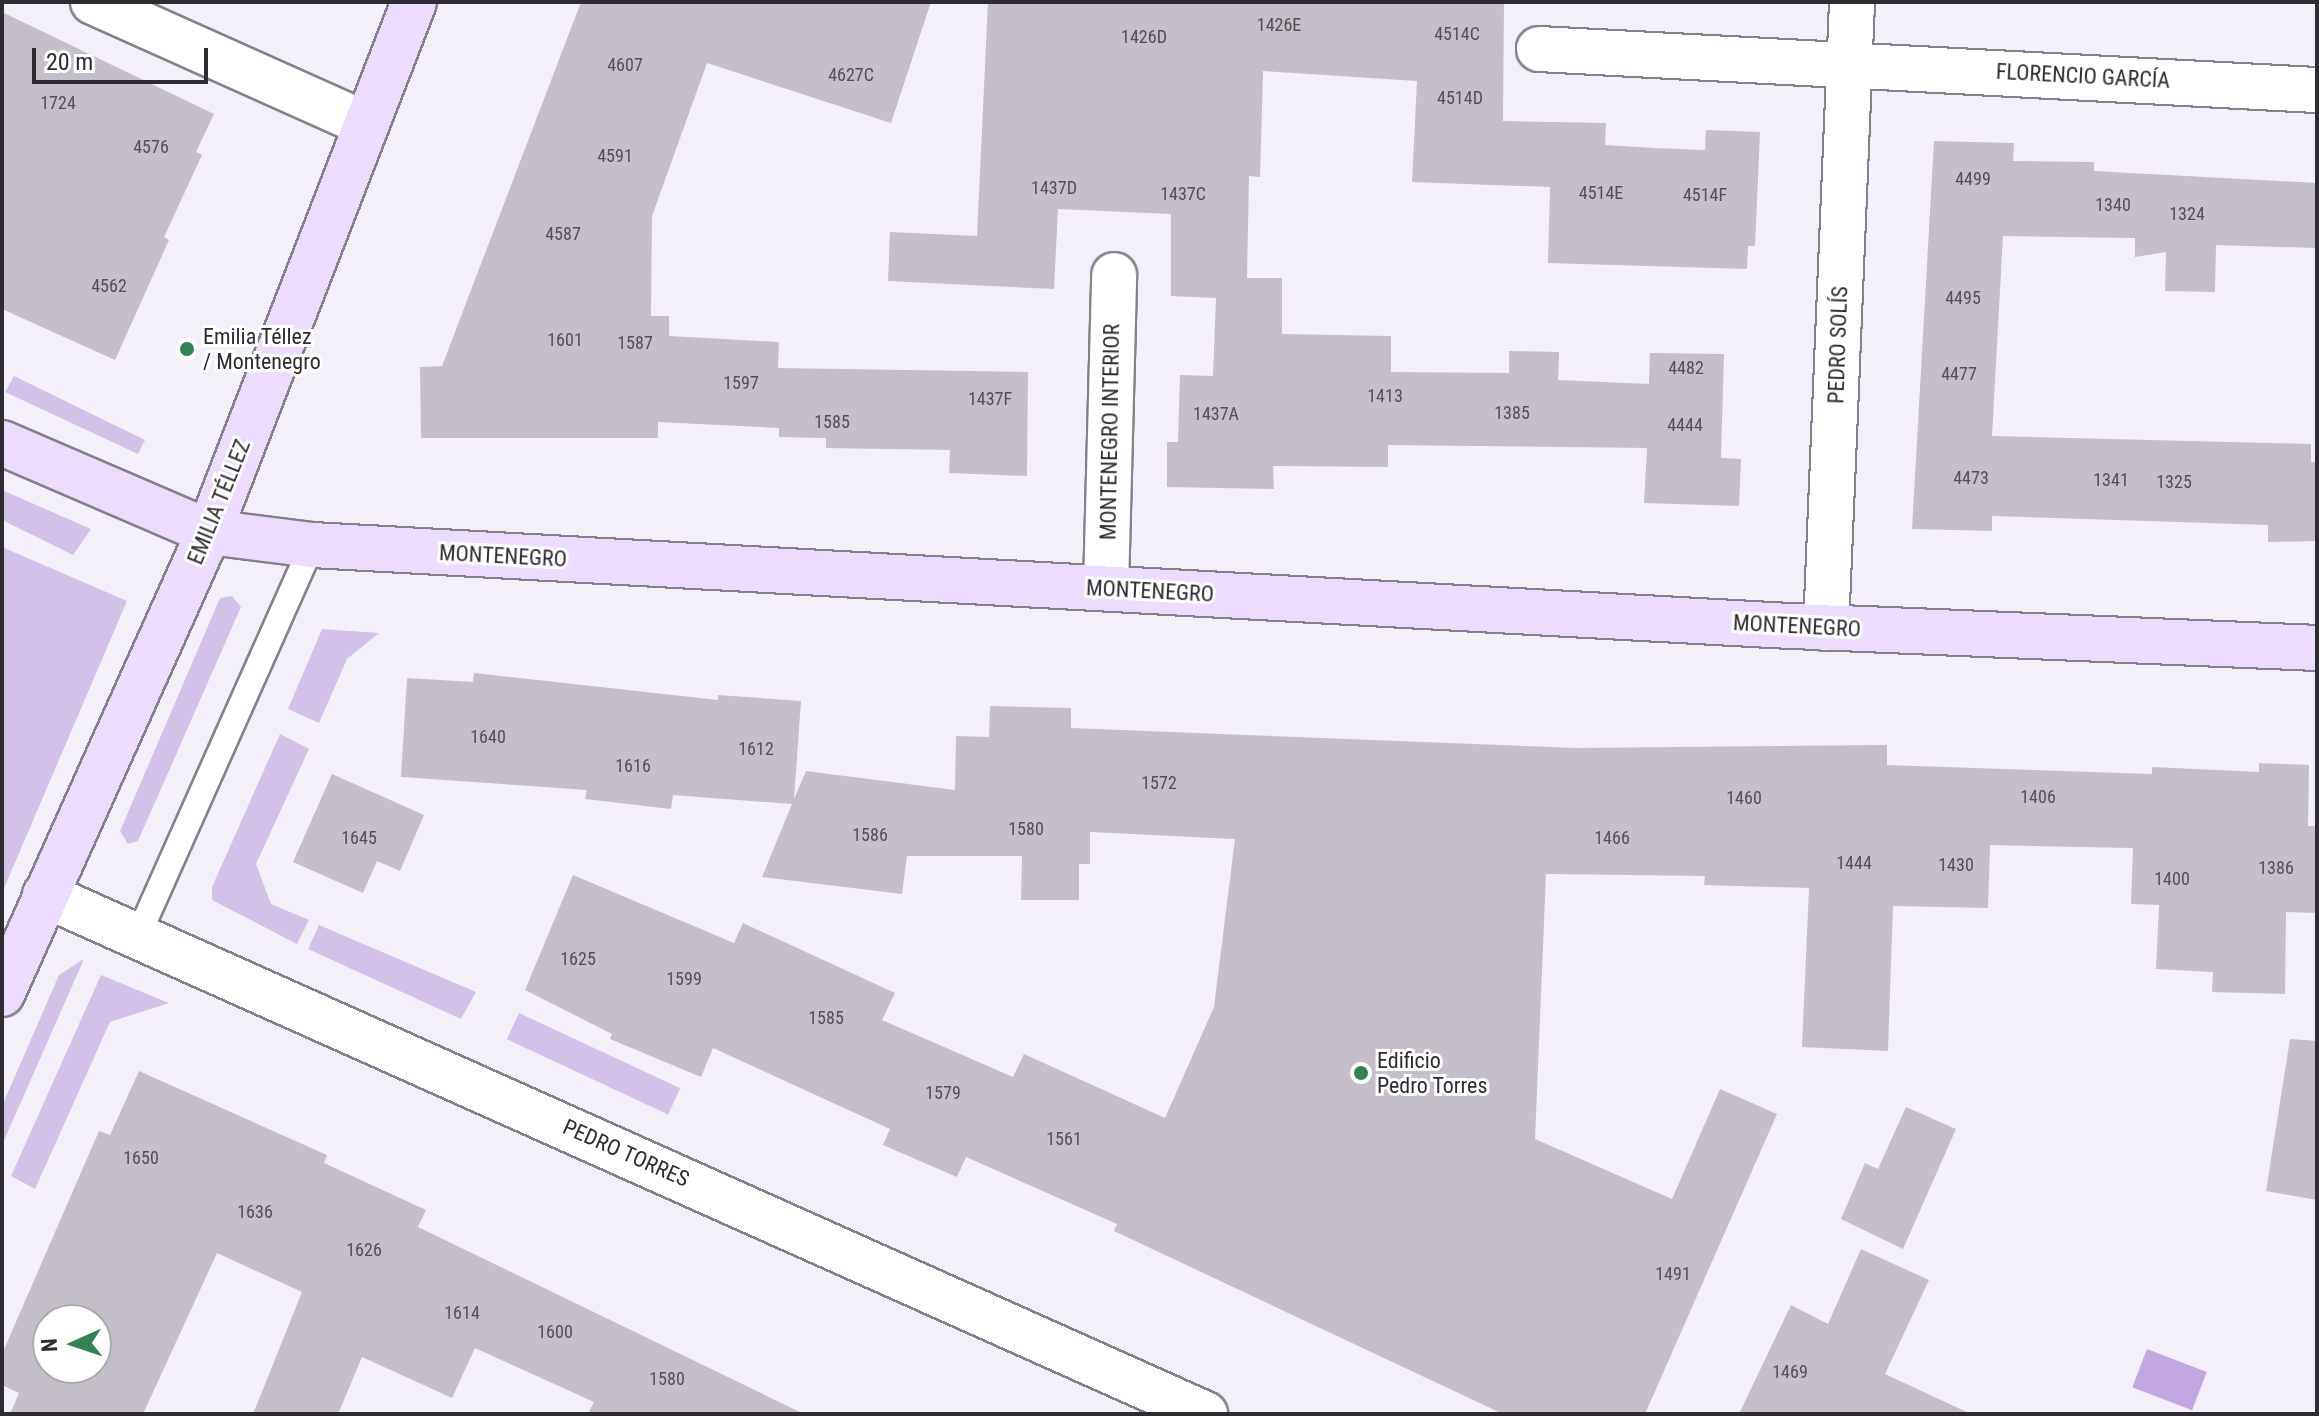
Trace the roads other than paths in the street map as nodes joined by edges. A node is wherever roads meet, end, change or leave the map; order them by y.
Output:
1 (93, 2) edge
2 (414, 2) edge
3 (1852, 2) edge
4 (1539, 49) dead end
5 (1850, 63) junction
6 (2317, 90) edge
7 (366, 124) junction
8 (1114, 275) dead end
9 (2, 443) edge
10 (209, 532) junction
11 (312, 545) junction
12 (1106, 588) junction
13 (1826, 628) junction
14 (2317, 648) edge
15 (45, 895) junction
16 (138, 936) junction
17 (2, 994) edge
18 (1205, 1414) edge

1 - 7 street
2 - 7 street, EMILIA TÉLLEZ
3 - 5 street, PEDRO SOLÍS
4 - 5 street
5 - 6 street, FLORENCIO GARCÍA
5 - 13 street, PEDRO SOLÍS
7 - 10 street, EMILIA TÉLLEZ
8 - 12 street, MONTENEGRO INTERIOR
9 - 10 street, MONTENEGRO
10 - 11 street, MONTENEGRO
10 - 15 street, EMILIA TÉLLEZ
11 - 12 street, MONTENEGRO
11 - 16 lane
12 - 13 street, MONTENEGRO
13 - 14 street, MONTENEGRO
15 - 16 street, PEDRO TORRES
15 - 17 street, EMILIA TÉLLEZ
16 - 18 street, PEDRO TORRES

